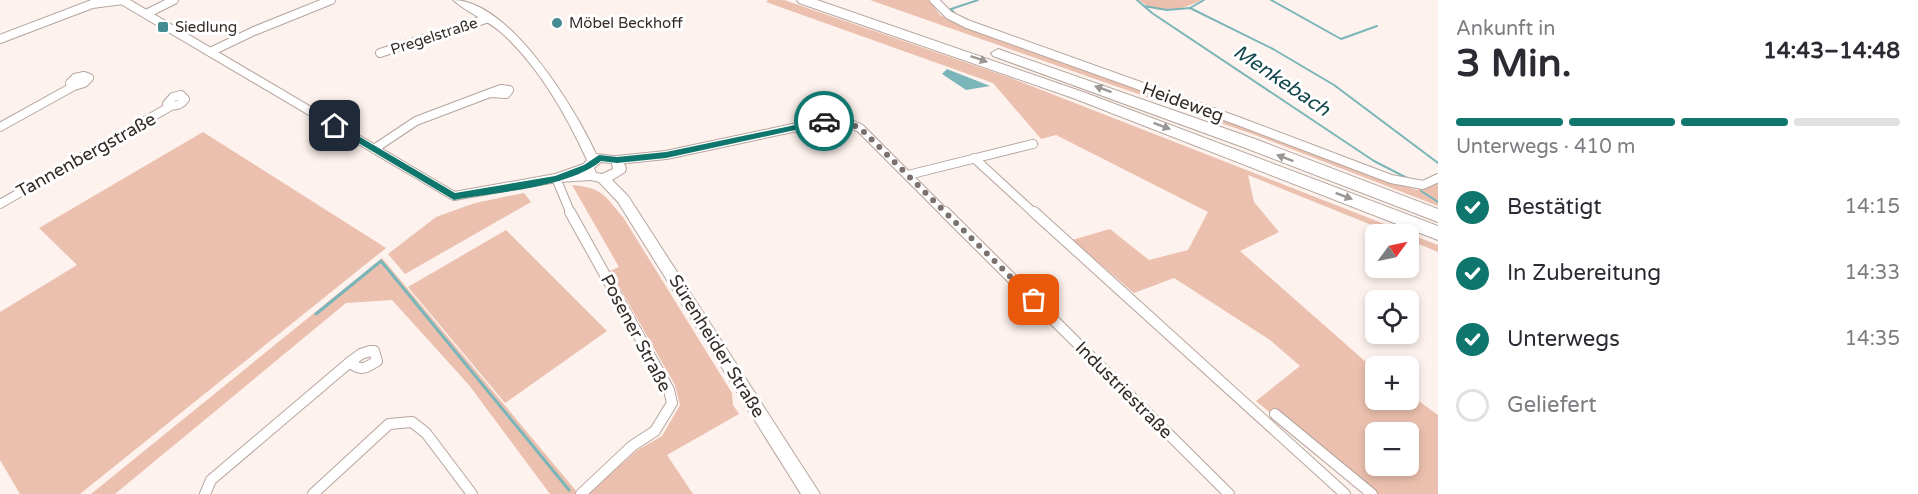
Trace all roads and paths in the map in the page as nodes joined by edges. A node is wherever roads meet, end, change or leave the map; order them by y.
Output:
1 (123, 0) edge
2 (174, 0) edge
3 (329, 0) edge
4 (458, 0) edge
5 (804, 0) edge
6 (842, 0) edge
7 (934, 0) edge
8 (95, 2) edge
9 (146, 14) junction
10 (489, 18) junction
11 (0, 39) edge
12 (210, 52) junction
13 (380, 53) dead end
14 (74, 86) dead end
15 (490, 93) dead end
16 (171, 106) dead end
17 (0, 127) edge
18 (1033, 144) dead end
19 (374, 149) junction
20 (974, 158) junction
21 (604, 168) junction
22 (908, 175) junction
23 (557, 178) junction
24 (1438, 178) edge
25 (0, 204) edge
26 (1438, 216) edge
27 (1438, 233) edge
28 (350, 362) dead end
29 (1275, 414) dead end
30 (205, 494) edge
31 (313, 494) edge
32 (472, 494) edge
33 (581, 494) edge
34 (811, 494) edge
35 (1228, 494) edge
36 (1345, 494) edge
37 (1372, 494) edge

1 - 8 street
1 - 9 street, Industriestraße
2 - 9 street
3 - 12 street
4 - 10 main road, Sürenheider Straße
5 -> 27 highway
26 -> 6 highway
7 - 24 street, Heideweg
8 - 11 street
9 - 12 street, Industriestraße
10 - 13 street, Pregelstraße
10 - 21 main road, Sürenheider Straße
12 - 19 street, Industriestraße
14 - 17 street
15 - 19 street
16 - 25 street, Tannenbergstraße
18 - 20 street
19 - 23 street, Industriestraße
20 - 22 street
20 - 36 street
21 - 22 street, Industriestraße
21 - 23 street, Industriestraße
21 - 34 main road, Sürenheider Straße
22 - 35 street, Industriestraße
23 - 33 street, Posener Straße
28 - 30 street
29 - 37 street
31 - 32 street

